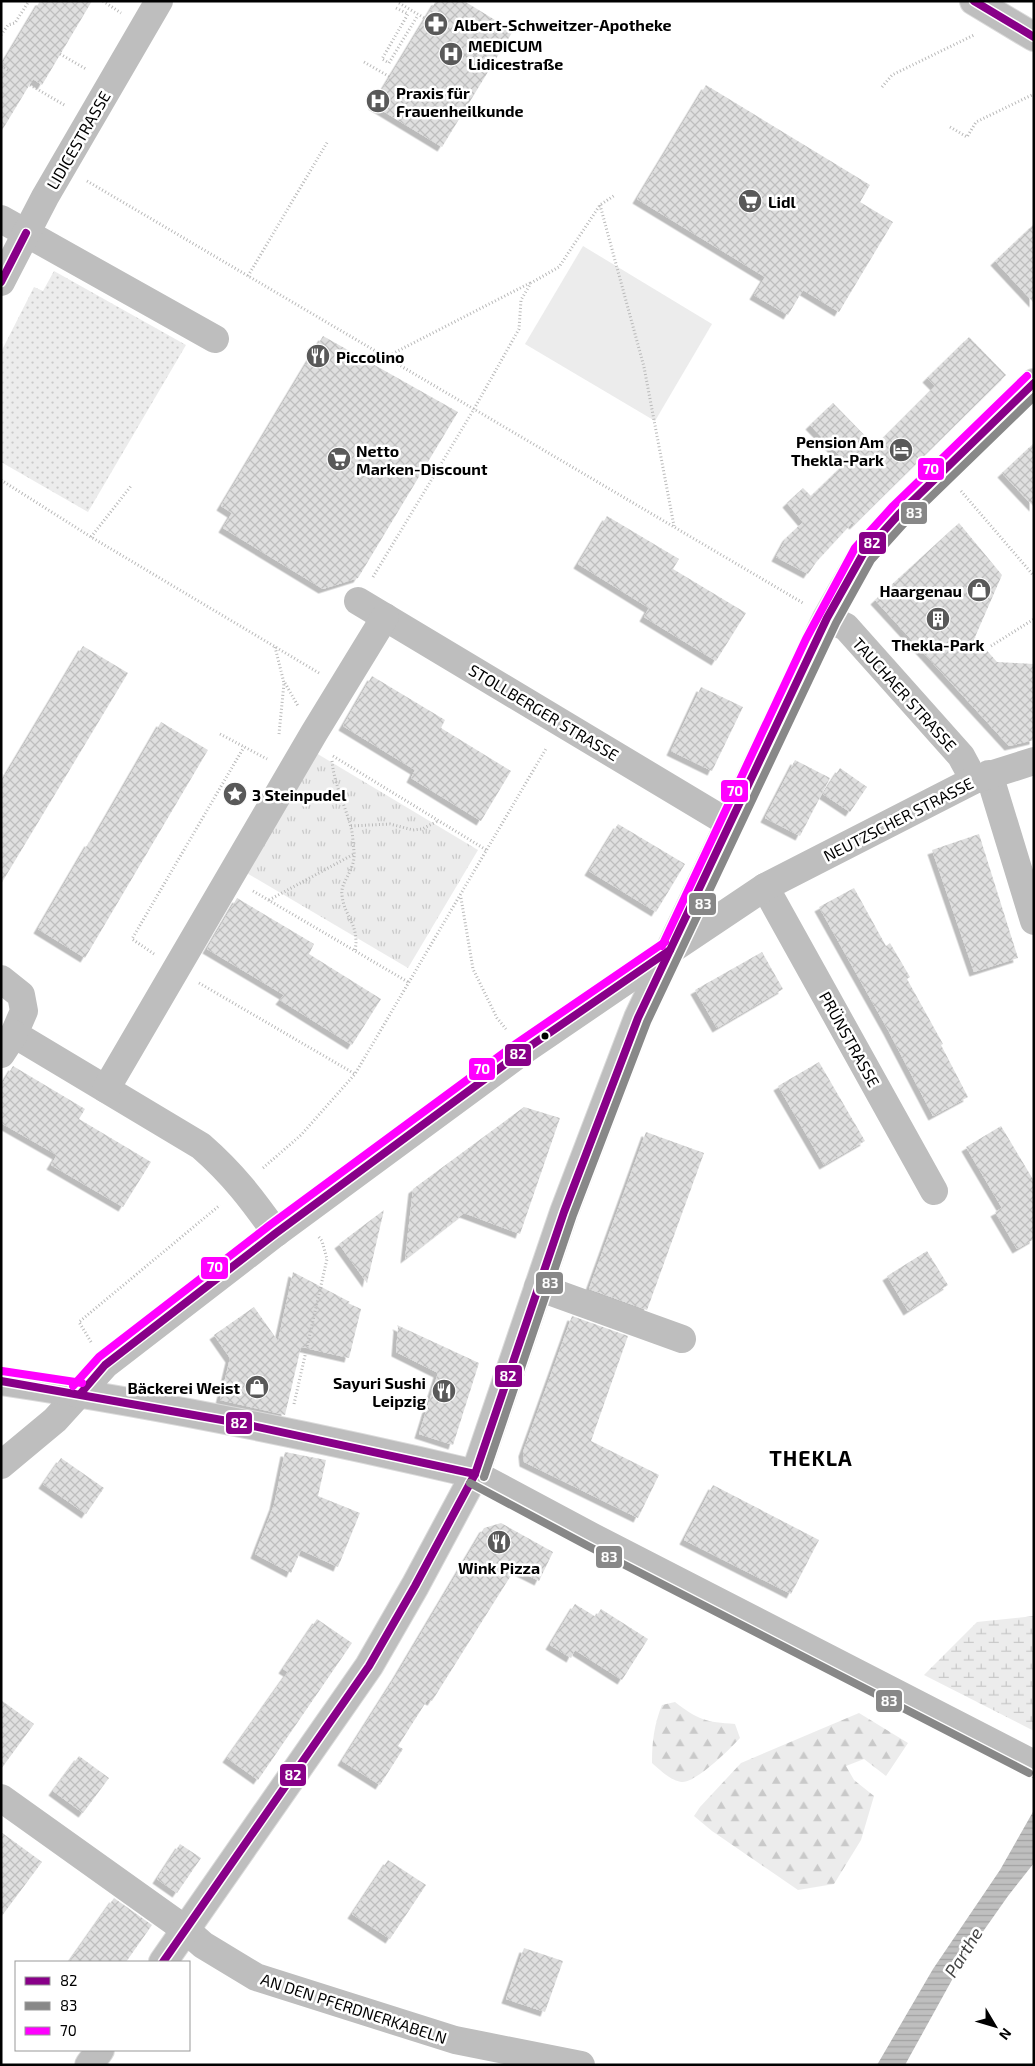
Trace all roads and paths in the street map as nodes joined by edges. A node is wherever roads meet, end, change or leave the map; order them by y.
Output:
1 (28, 1) edge
2 (103, 1) edge
3 (159, 1) edge
4 (974, 1) edge
5 (399, 3) dead end
6 (108, 4) dead end
7 (396, 8) dead end
8 (418, 14) junction
9 (426, 19) dead end
10 (1006, 20) junction
11 (1, 35) edge
12 (1034, 37) edge
13 (60, 54) dead end
14 (70, 60) dead end
15 (364, 62) dead end
16 (1, 66) edge
17 (8, 70) dead end
18 (390, 77) dead end
19 (30, 85) dead end
20 (882, 87) dead end
21 (1034, 94) edge
22 (89, 120) junction
23 (950, 127) dead end
24 (328, 141) dead end
25 (63, 166) junction
26 (615, 195) dead end
27 (600, 205) junction
28 (1, 219) edge
29 (26, 233) junction
30 (248, 276) junction
31 (1, 282) edge
32 (531, 283) junction
33 (215, 339) dead end
34 (386, 357) junction
35 (1034, 383) edge
36 (474, 409) junction
37 (942, 472) junction
38 (1, 480) edge
39 (131, 486) dead end
40 (674, 527) junction
41 (91, 537) junction
42 (1034, 576) edge
43 (358, 601) joint
44 (385, 617) junction
45 (827, 618) junction
46 (1034, 619) edge
47 (275, 646) junction
48 (991, 646) dead end
49 (296, 659) dead end
50 (561, 723) junction
51 (220, 734) dead end
52 (279, 737) dead end
53 (244, 746) junction
54 (1034, 761) edge
55 (291, 772) junction
56 (981, 777) junction
57 (438, 820) junction
58 (730, 824) junction
59 (351, 826) junction
60 (488, 851) junction
61 (354, 853) junction
62 (229, 877) junction
63 (765, 887) junction
64 (461, 897) junction
65 (269, 900) junction
66 (1034, 922) edge
67 (671, 950) junction
68 (355, 951) junction
69 (176, 970) junction
70 (1, 979) edge
71 (408, 982) junction
72 (8, 1044) edge
73 (523, 1051) junction
74 (355, 1074) junction
75 (106, 1089) junction
76 (242, 1186) junction
77 (934, 1191) dead end
78 (301, 1215) junction
79 (276, 1233) junction
80 (538, 1287) junction
81 (682, 1339) dead end
82 (105, 1365) junction
83 (1, 1381) edge
84 (81, 1393) junction
85 (288, 1431) junction
86 (1, 1464) edge
87 (475, 1474) junction
88 (1034, 1764) edge
89 (1, 1798) edge
90 (186, 1930) junction
91 (164, 1961) edge
92 (99, 2051) edge
93 (89, 2065) edge
94 (581, 2065) edge

1 - 11 path
2 - 6 path
3 - 22 street, LIDICESTRASSE
4 - 10 street
5 - 8 path
7 - 8 path
8 - 9 path
10 - 12 street
10 - 20 path
13 - 14 path
15 - 18 path
16 - 17 path
19 - 22 path
21 - 23 path
22 - 25 street, LIDICESTRASSE
24 - 30 path
25 - 29 street, LIDICESTRASSE
25 - 30 path
26 - 27 path
27 - 32 path
27 - 40 path
28 - 29 street
29 - 31 street, LIDICESTRASSE
29 - 33 street
30 - 34 path
32 - 34 path
32 - 36 path
34 - 36 path
35 - 37 street
36 - 40 path
36 - 43 path
37 - 42 path
37 - 45 street
38 - 41 path
39 - 41 path
40 - 45 path
41 - 47 path
43 - 44 street, STOLLBERGER STRASSE
44 - 50 street, STOLLBERGER STRASSE
44 - 55 street
45 - 56 street, TAUCHAER STRASSE
45 - 58 street
46 - 48 path
47 - 49 path
47 - 52 path
50 - 58 street, STOLLBERGER STRASSE
50 - 60 path
51 - 53 path
53 - 55 path
53 - 69 path
54 - 56 street, NEUTZSCHER STRASSE
55 - 62 street
56 - 63 street, NEUTZSCHER STRASSE
56 - 66 street, TAUCHAER STRASSE
57 - 59 path
57 - 59 path
57 - 60 path
58 - 67 street
59 - 61 path
60 - 64 path
61 - 65 path
61 - 68 path
62 - 65 path
62 - 69 street
63 - 67 street, NEUTZSCHER STRASSE
63 - 77 street, PRÜNSTRASSE
64 - 71 path
64 - 73 path
65 - 68 path
67 - 73 street, NEUTZSCHER STRASSE
67 - 80 street
68 - 71 path
69 - 74 path
69 - 75 street
70 - 72 street
71 - 74 path
72 - 75 street
73 - 78 street, NEUTZSCHER STRASSE
74 - 76 path
75 - 76 street
76 - 79 street
76 - 82 path
78 - 79 street, NEUTZSCHER STRASSE
78 - 85 path
79 - 82 street, NEUTZSCHER STRASSE
80 - 81 street
80 - 87 street
82 - 84 street, NEUTZSCHER STRASSE
83 - 84 street
84 - 85 street
84 - 86 street, NEUTZSCHER STRASSE
85 - 87 street
87 - 88 street
87 - 90 street
89 - 90 street, AN DEN PFERDNERKABELN
90 - 91 street
90 - 94 street, AN DEN PFERDNERKABELN
92 - 93 street

